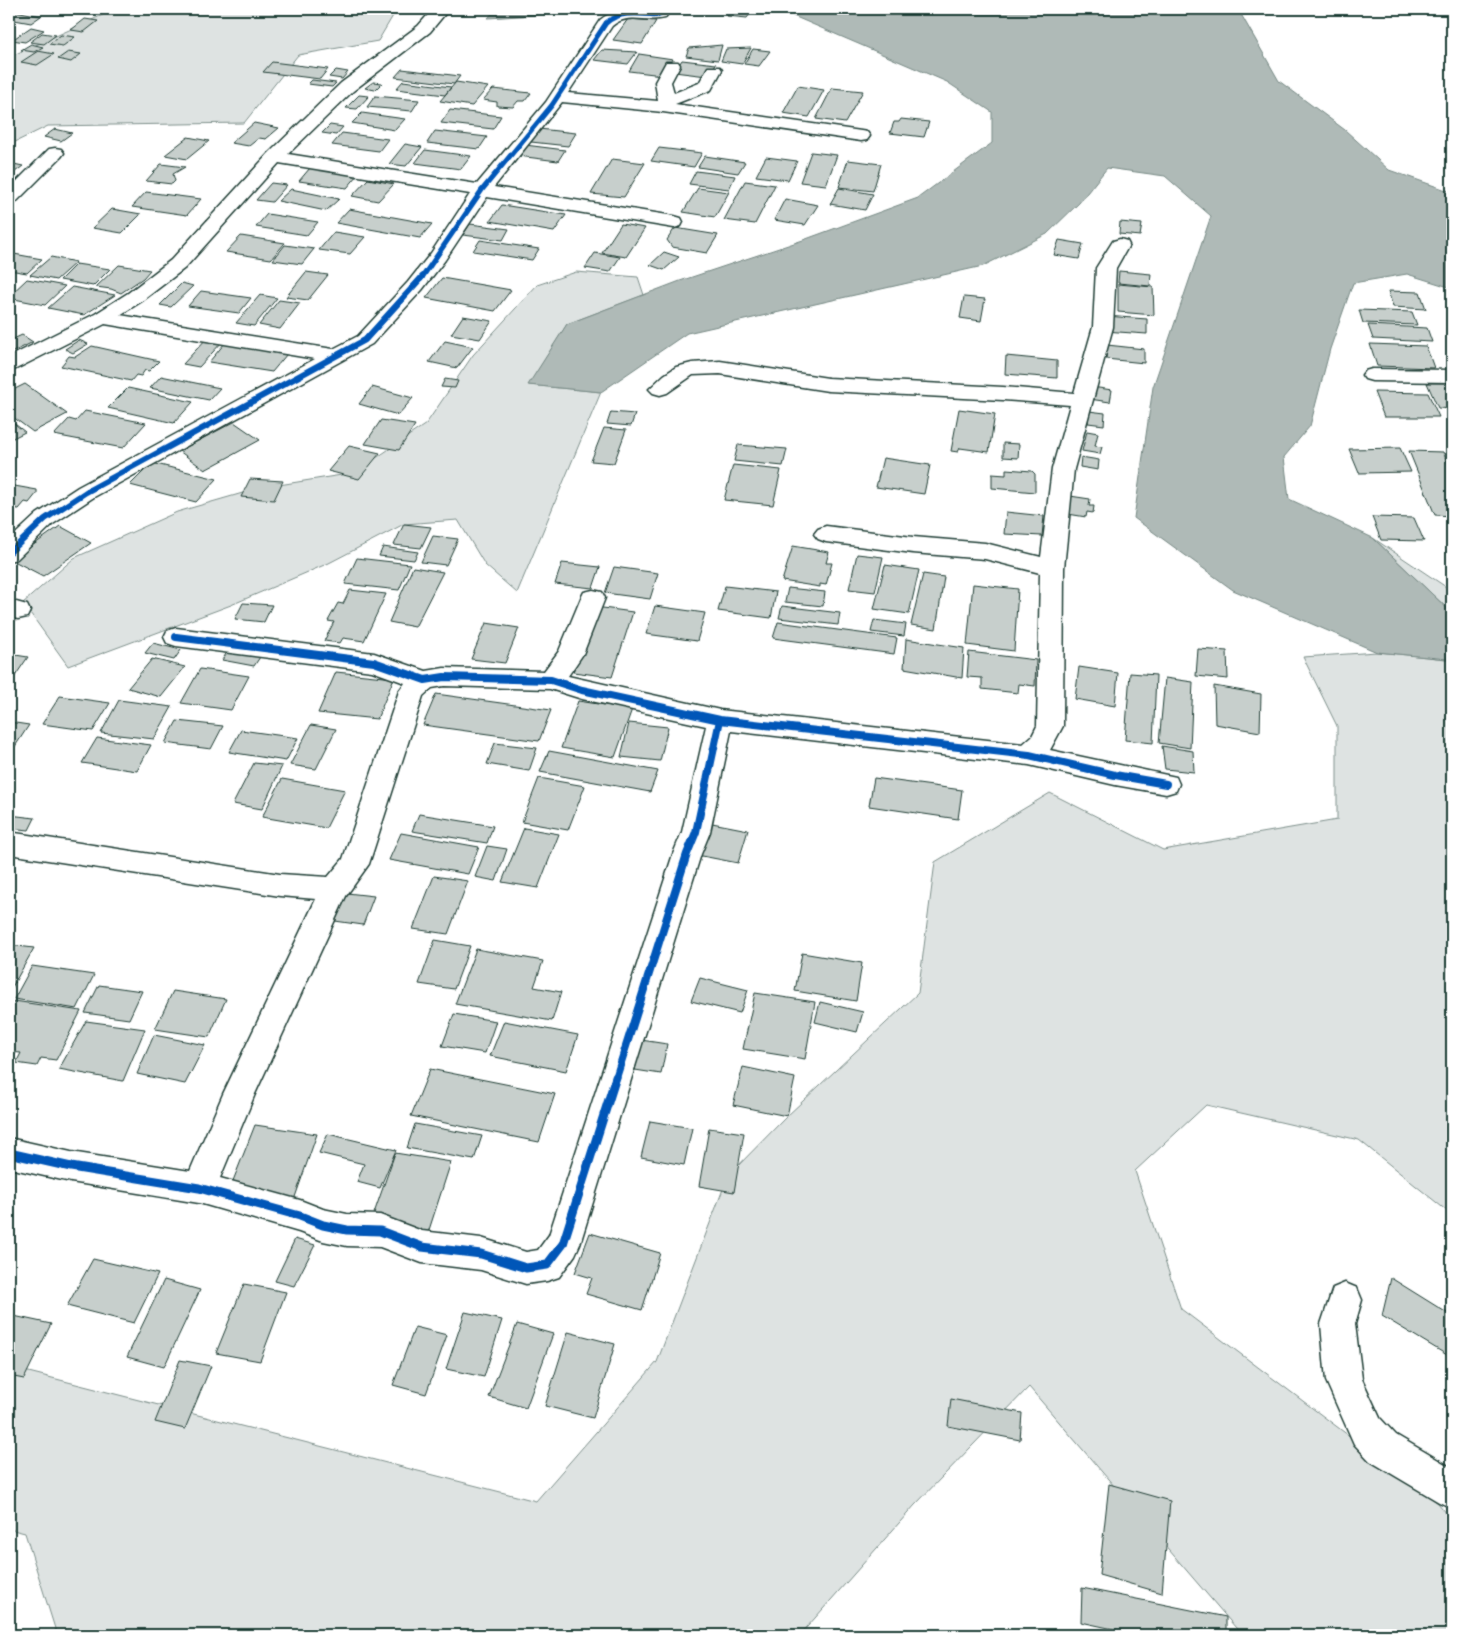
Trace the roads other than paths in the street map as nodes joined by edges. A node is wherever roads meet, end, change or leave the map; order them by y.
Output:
1 (441, 9) edge
2 (658, 15) dead end
3 (672, 65) dead end
4 (714, 70) dead end
5 (558, 97) junction
6 (665, 104) junction
7 (861, 136) dead end
8 (55, 153) dead end
9 (274, 157) junction
10 (482, 190) junction
11 (9, 199) edge
12 (674, 222) dead end
13 (1120, 245) dead end
14 (102, 318) junction
15 (338, 356) junction
16 (9, 365) edge
17 (1372, 375) dead end
18 (1452, 376) edge
19 (660, 389) dead end
20 (1082, 400) junction
21 (826, 534) dead end
22 (9, 553) edge
23 (1052, 568) junction
24 (593, 598) dead end
25 (176, 637) dead end
26 (425, 680) junction
27 (551, 680) junction
28 (720, 720) junction
29 (1029, 756) junction
30 (1166, 784) dead end
31 (9, 843) edge
32 (335, 889) junction
33 (9, 1153) edge
34 (198, 1188) junction
35 (1344, 1300) dead end
36 (1452, 1488) edge

1 - 9 street
2 - 5 street
3 - 6 street
4 - 6 street
5 - 6 street
5 - 10 street
6 - 7 street
8 - 11 street
9 - 10 street
9 - 14 street
10 - 12 street
10 - 15 street
13 - 20 street
14 - 15 street
14 - 16 street
15 - 22 street
17 - 18 street
19 - 20 street
20 - 23 street
21 - 23 street
23 - 29 street
24 - 27 street
25 - 26 street
26 - 27 street
26 - 32 street
27 - 28 street
28 - 29 street
28 - 34 street
29 - 30 street
31 - 32 street
32 - 34 street
33 - 34 street
35 - 36 street

